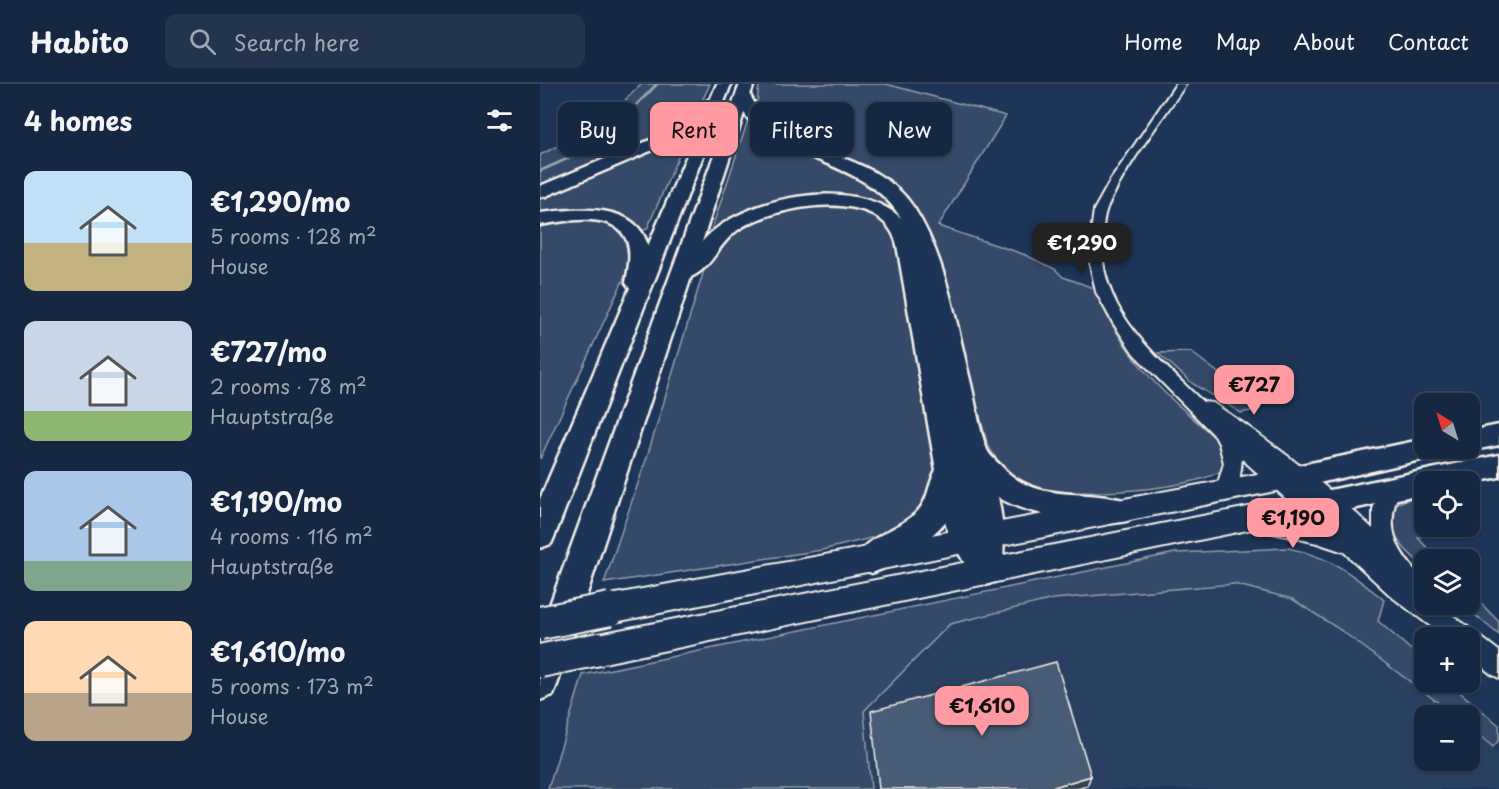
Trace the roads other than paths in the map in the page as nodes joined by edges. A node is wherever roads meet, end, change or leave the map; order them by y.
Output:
1 (1181, 84) edge
2 (733, 91) edge
3 (540, 192) edge
4 (540, 219) edge
5 (680, 276) junction
6 (636, 299) junction
7 (1183, 391) junction
8 (1222, 432) junction
9 (1499, 435) edge
10 (1480, 439) edge
11 (1414, 452) edge
12 (962, 459) junction
13 (1499, 466) edge
14 (1289, 478) junction
15 (1390, 489) junction
16 (1226, 490) junction
17 (1318, 504) junction
18 (1119, 511) junction
19 (1245, 519) junction
20 (540, 535) edge
21 (977, 539) junction
22 (1351, 548) junction
23 (872, 559) junction
24 (1393, 561) junction
25 (986, 571) junction
26 (1414, 584) edge
27 (1444, 615) edge
28 (540, 623) edge
29 (1451, 627) edge
30 (1455, 627) edge
31 (1480, 650) edge
32 (540, 662) edge
33 (1499, 666) edge
34 (540, 682) edge

1 - 7 street
2 - 3 highway
2 - 5 highway
2 - 6 highway
2 - 12 highway
4 - 6 highway
5 - 12 highway
5 - 34 highway
6 - 20 highway
7 - 8 street
7 - 14 street
8 - 14 street
8 - 16 street
9 - 10 highway
11 - 14 highway
12 - 18 highway
12 - 21 highway
12 - 23 highway
13 - 15 highway
14 - 16 main road
14 - 17 street
15 - 17 highway
15 - 24 street
16 - 18 main road
17 - 19 main road
17 - 22 street
17 - 24 street
18 - 21 main road
19 - 22 street
19 - 25 main road
21 - 23 main road
21 - 25 highway
22 - 29 street
23 - 28 main road, bridge
24 - 26 street
25 - 32 main road, bridge
27 - 30 street
31 - 33 street

